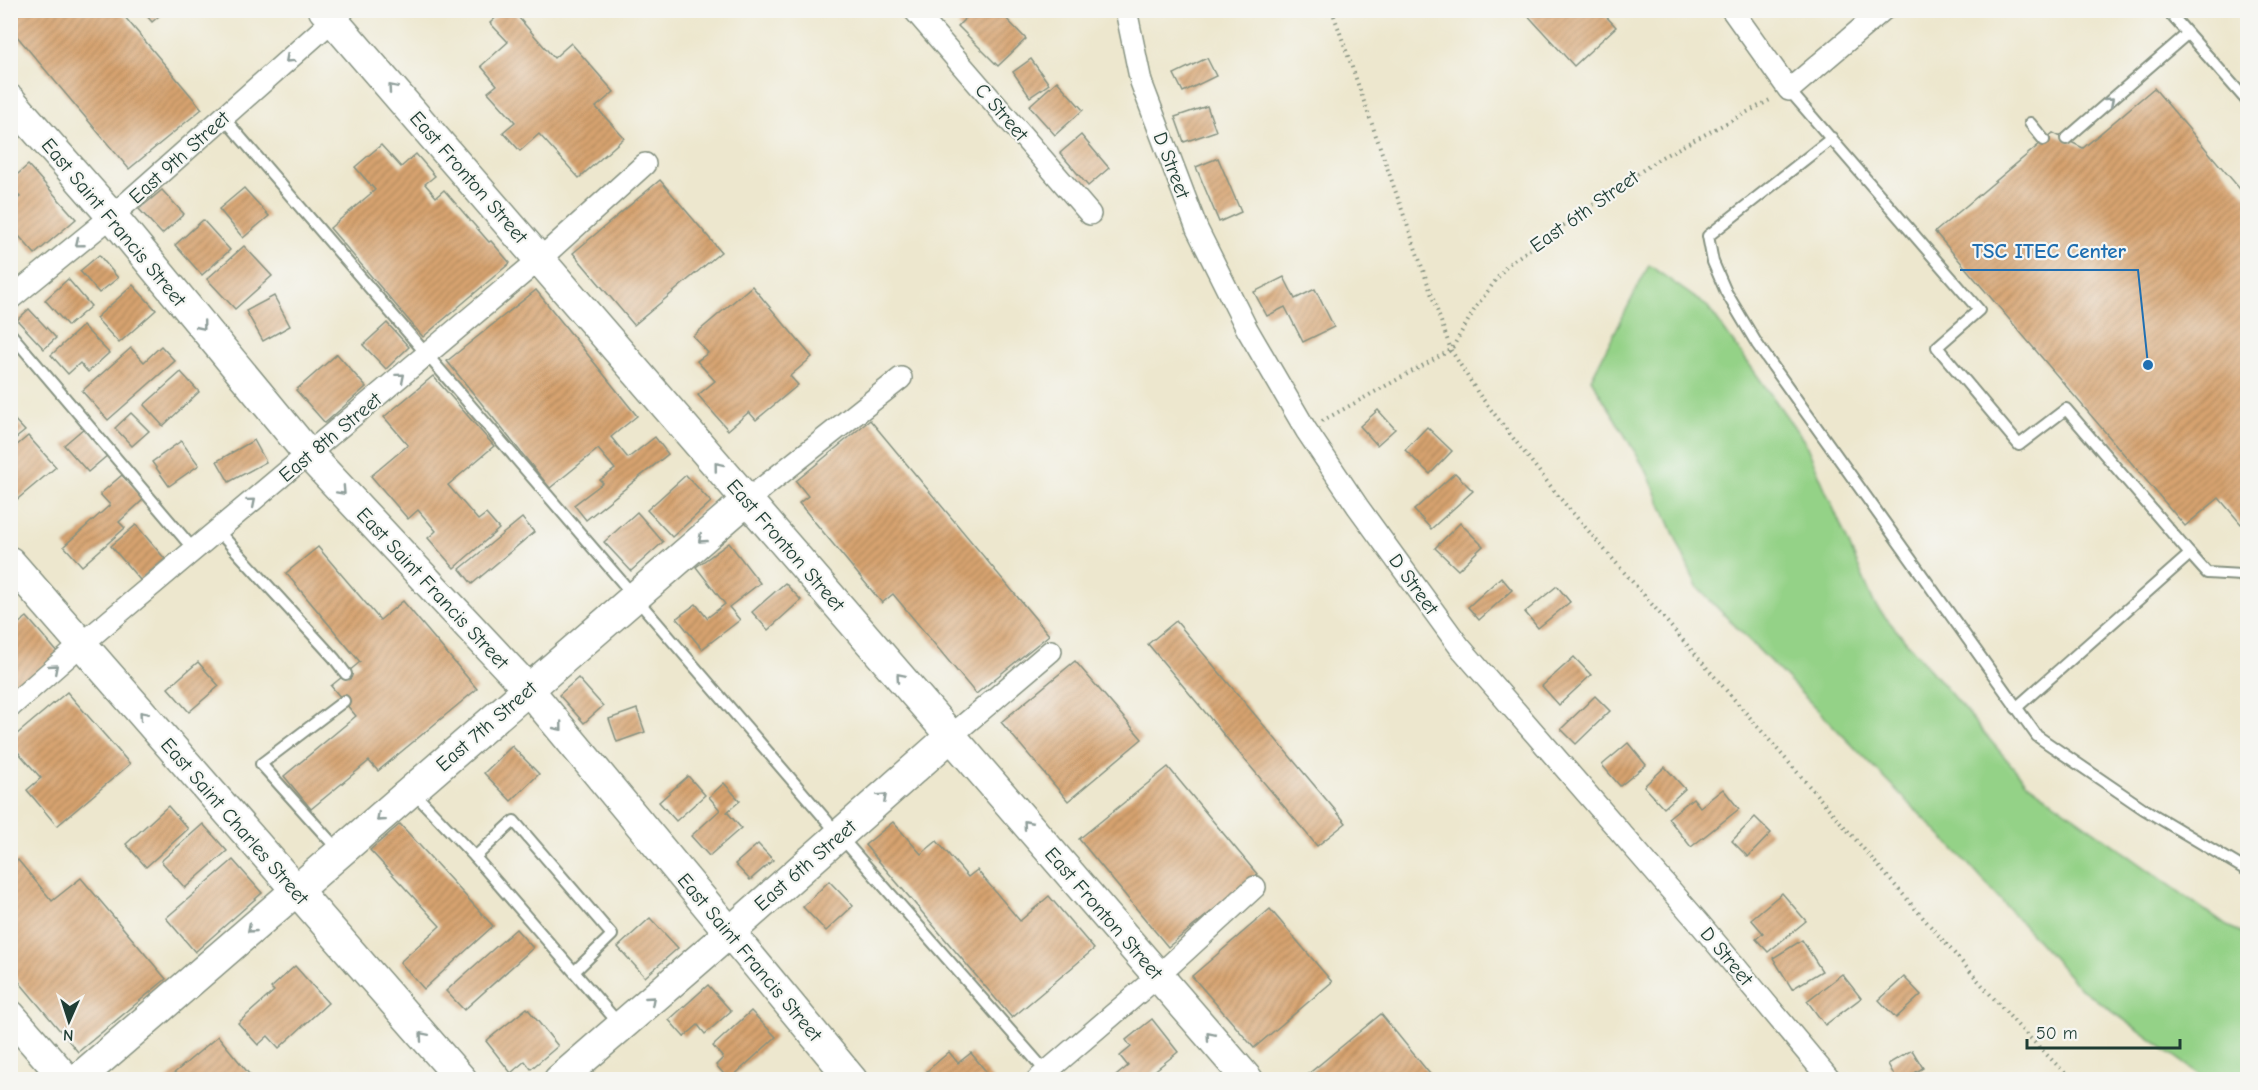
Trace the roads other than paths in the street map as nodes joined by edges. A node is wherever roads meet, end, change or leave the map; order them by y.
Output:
1 (914, 10) edge
2 (1126, 10) edge
3 (1732, 10) edge
4 (1883, 10) edge
5 (2167, 10) edge
6 (333, 14) edge
7 (2187, 34) junction
8 (1789, 90) junction
9 (10, 100) edge
10 (2247, 102) edge
11 (223, 117) junction
12 (2030, 123) dead end
13 (1832, 138) junction
14 (2066, 139) dead end
15 (2044, 140) dead end
16 (645, 164) dead end
17 (1090, 214) dead end
18 (112, 216) junction
19 (540, 259) junction
20 (10, 299) edge
21 (10, 333) edge
22 (428, 355) junction
23 (901, 378) dead end
24 (309, 455) junction
25 (746, 501) junction
26 (218, 531) junction
27 (194, 550) junction
28 (2190, 554) junction
29 (10, 562) edge
30 (2247, 583) edge
31 (635, 597) junction
32 (81, 644) junction
33 (1051, 651) dead end
34 (346, 674) dead end
35 (528, 689) junction
36 (344, 701) dead end
37 (10, 707) edge
38 (2016, 708) junction
39 (951, 736) junction
40 (411, 790) junction
41 (839, 835) junction
42 (340, 852) junction
43 (475, 857) junction
44 (2247, 871) edge
45 (1254, 886) dead end
46 (295, 891) junction
47 (729, 933) junction
48 (575, 971) junction
49 (1158, 976) junction
50 (10, 1015) edge
51 (621, 1026) junction
52 (1045, 1077) edge
53 (67, 1080) edge
54 (77, 1080) edge
55 (462, 1080) edge
56 (559, 1080) edge
57 (852, 1080) edge
58 (1248, 1080) edge
59 (1830, 1080) edge

1 - 17 street, C Street
2 - 59 street, D Street
3 - 8 street
4 - 8 street
5 - 7 lane
6 -> 11 street, East 9th Street
19 -> 6 main road, East Fronton Street
7 - 10 lane
14 -> 7 lane
8 - 13 lane
9 - 18 main road, East Saint Francis Street
11 - 18 street, East 9th Street
11 - 22 lane
12 - 15 lane
13 - 28 lane
13 - 38 lane
16 - 19 street, East 8th Street
18 -> 20 street, East 9th Street
18 -> 24 main road, East Saint Francis Street
19 - 22 street, East 8th Street
25 -> 19 main road, East Fronton Street
21 - 27 lane
24 -> 22 street, East 8th Street
22 - 31 lane
23 - 25 street, East 7th Street
26 -> 24 street, East 8th Street
24 -> 35 main road, East Saint Francis Street
25 -> 31 main road, East 7th Street
39 -> 25 main road, East Fronton Street
26 - 27 street, East 8th Street
26 - 34 lane
27 - 32 street, East 8th Street
28 - 30 lane
28 - 38 lane
29 - 32 main road, East Saint Charles Street
31 - 35 main road, East 7th Street
31 - 41 lane
37 -> 32 street, East 8th Street
46 -> 32 main road, East Saint Charles Street
33 - 39 street, East 6th Street
35 - 40 main road, East 7th Street
35 -> 47 main road, East Saint Francis Street
36 - 42 lane
38 - 44 lane
41 -> 39 main road, East 6th Street
49 -> 39 main road, East Fronton Street
40 -> 42 main road, East 7th Street
40 - 43 lane
41 - 47 main road, East 6th Street
41 - 52 lane
42 - 46 main road, East 7th Street
43 - 48 lane
43 - 48 lane
45 - 49 street
46 -> 54 main road, East 7th Street
55 -> 46 main road, East Saint Charles Street
51 -> 47 main road, East 6th Street
47 - 57 main road, East Saint Francis Street
48 - 51 lane
49 - 52 street
58 -> 49 main road, East Fronton Street
50 - 53 main road
51 - 56 main road, East 6th Street

